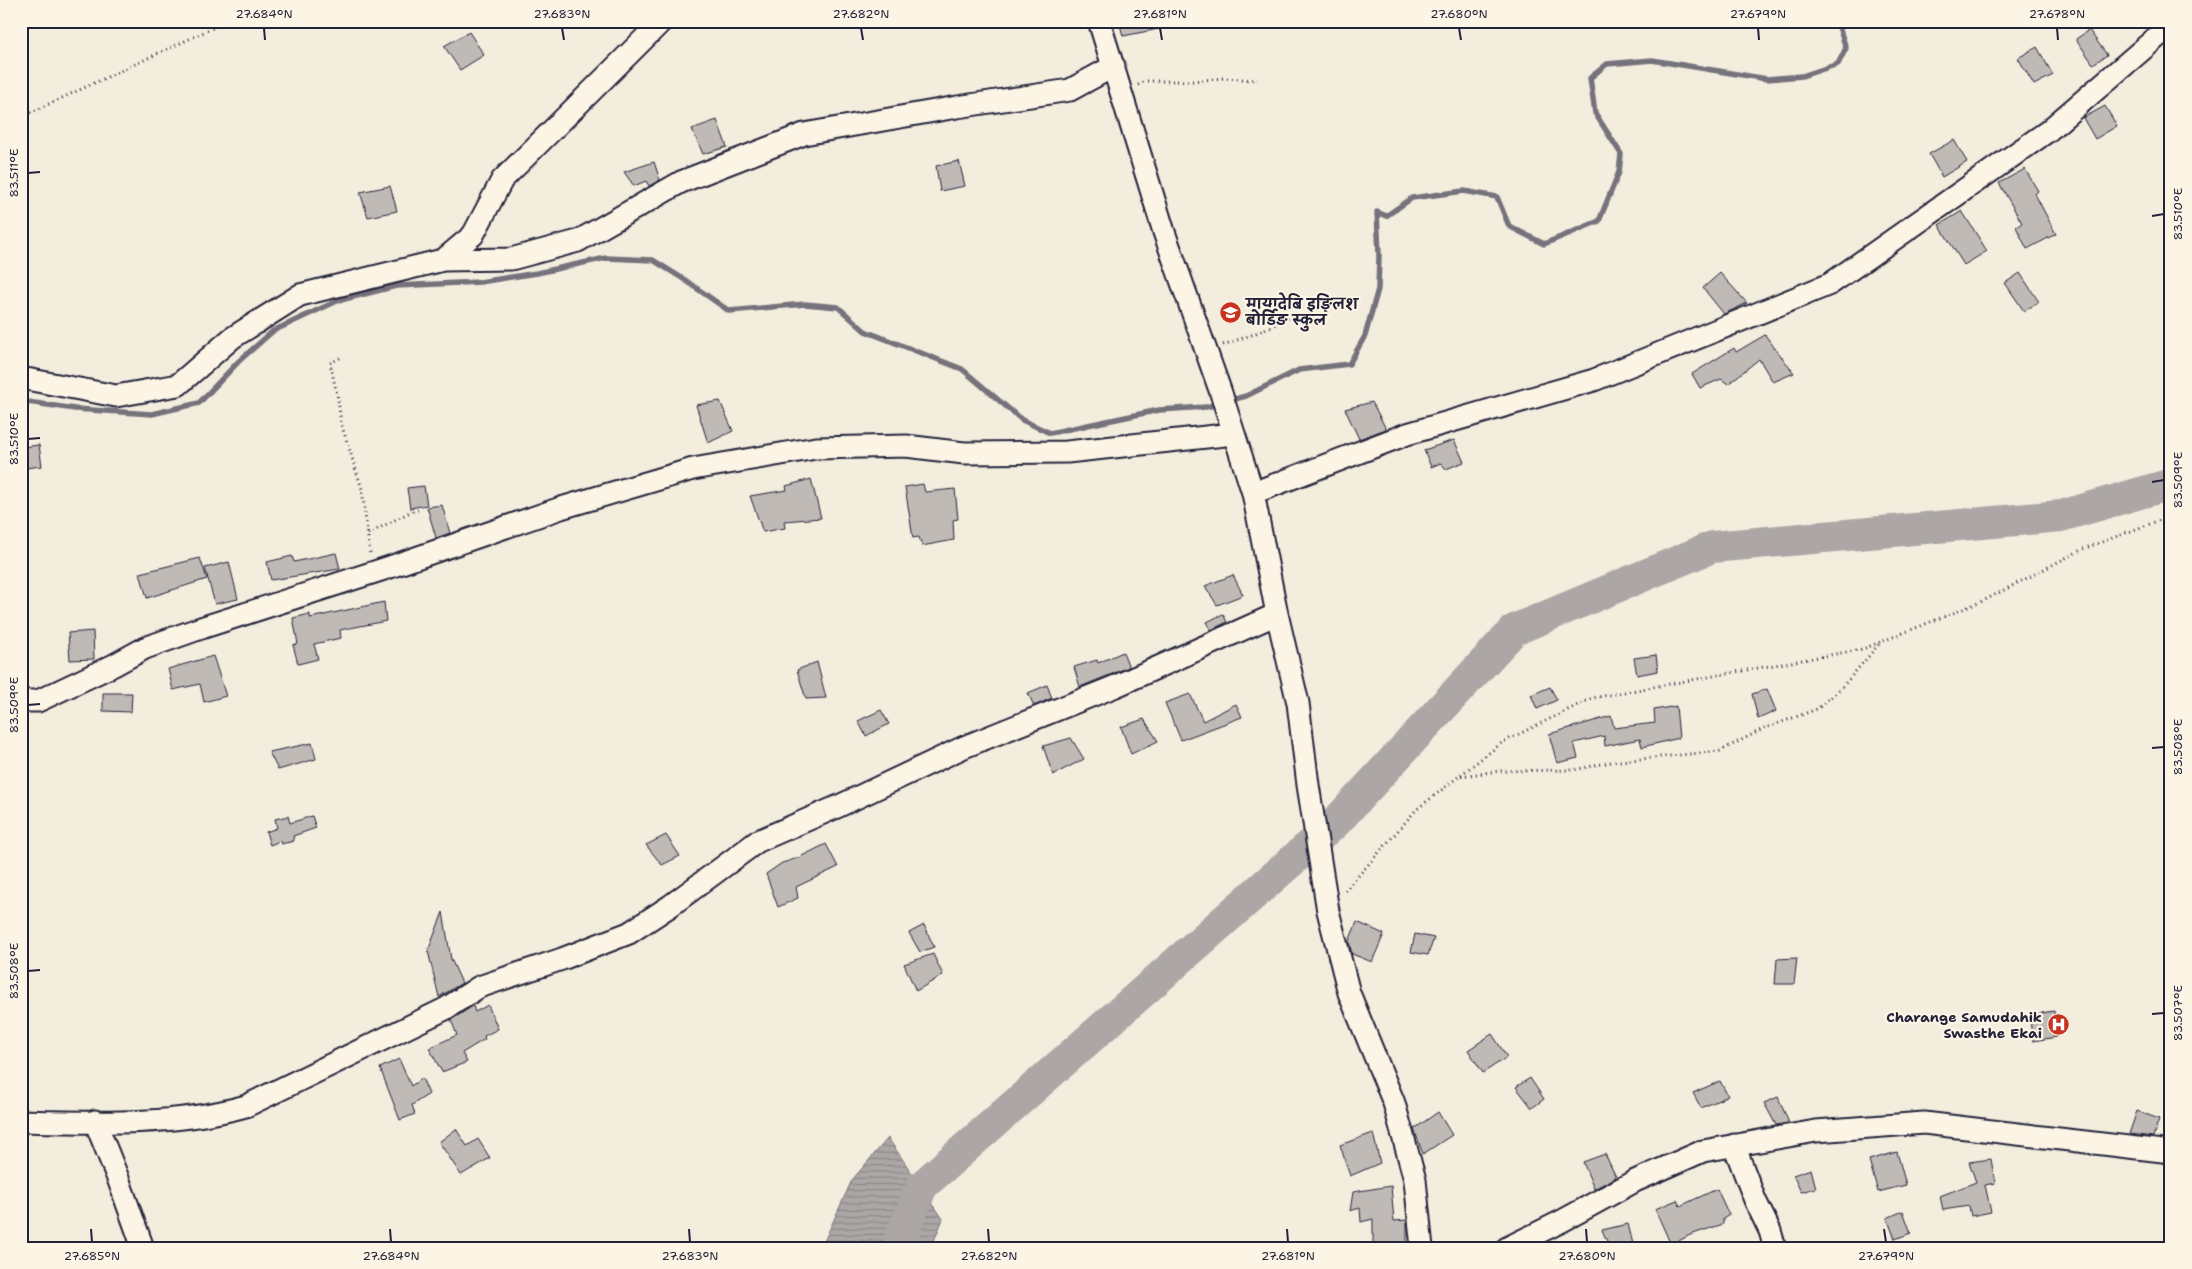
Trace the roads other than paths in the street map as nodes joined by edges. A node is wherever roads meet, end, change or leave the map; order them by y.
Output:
1 (662, 21) edge
2 (1099, 21) edge
3 (2171, 25) edge
4 (1114, 66) junction
5 (443, 260) junction
6 (21, 378) edge
7 (1231, 426) junction
8 (1254, 493) junction
9 (1277, 614) junction
10 (21, 701) edge
11 (94, 1121) junction
12 (24, 1125) edge
13 (1734, 1145) junction
14 (2171, 1152) edge
15 (143, 1248) edge
16 (1422, 1248) edge
17 (1507, 1248) edge
18 (1775, 1248) edge

1 - 5 street
2 - 4 street
3 - 8 street
4 - 5 street
4 - 7 street
5 - 6 street
7 - 8 street
7 - 10 street
8 - 9 street
9 - 11 street
9 - 16 street
11 - 12 street
11 - 15 street
13 - 14 street
13 - 17 street
13 - 18 street

